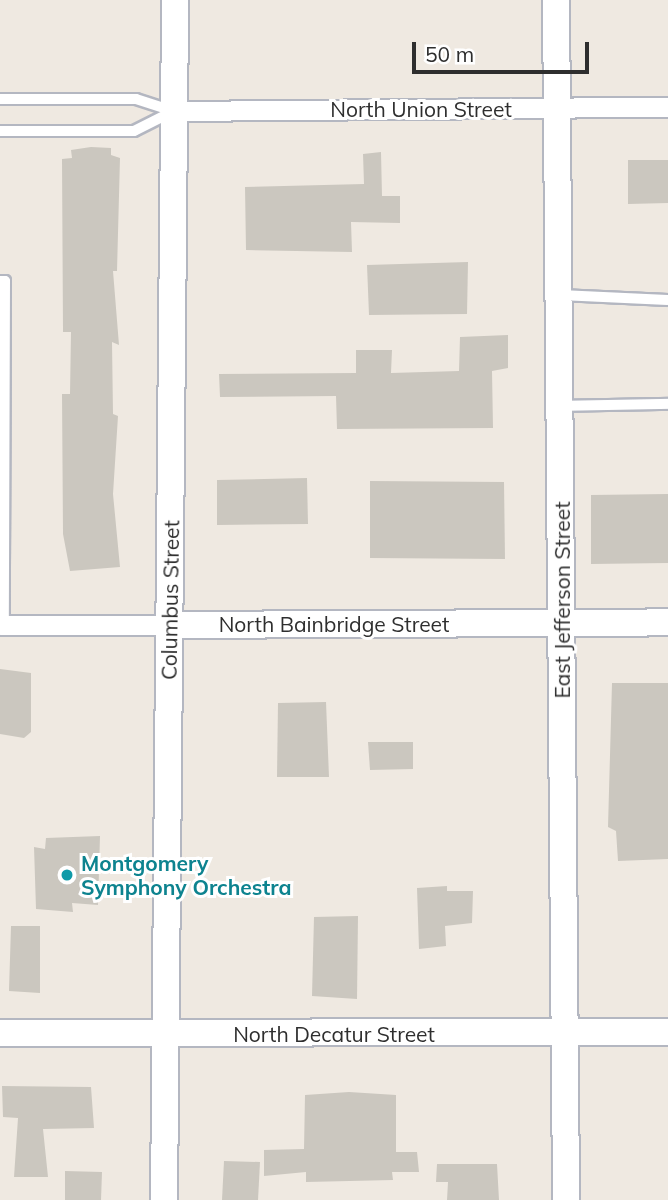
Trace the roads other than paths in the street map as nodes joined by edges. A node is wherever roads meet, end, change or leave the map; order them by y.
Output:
1 (175, 0) edge
2 (556, 0) edge
3 (0, 99) edge
4 (668, 107) edge
5 (558, 108) junction
6 (174, 111) junction
7 (0, 131) edge
8 (0, 281) edge
9 (559, 295) junction
10 (668, 300) edge
11 (668, 404) edge
12 (560, 406) junction
13 (2, 453) edge
14 (562, 622) junction
15 (668, 622) edge
16 (2, 625) edge
17 (170, 625) junction
18 (668, 1032) edge
19 (0, 1033) edge
20 (565, 1033) junction
21 (166, 1034) junction
22 (164, 1200) edge
23 (566, 1200) edge

1 - 6 main road, Columbus Street
2 - 5 main road, East Jefferson Street
3 - 6 lane
4 - 5 street, North Union Street
5 - 6 street, North Union Street
5 - 9 main road, East Jefferson Street
6 - 7 lane
6 - 17 main road, Columbus Street
8 - 13 lane
9 - 10 lane
9 - 12 main road, East Jefferson Street
11 - 12 lane
12 - 14 main road, East Jefferson Street
13 - 16 lane
14 - 15 main road, North Bainbridge Street
14 - 17 main road, North Bainbridge Street
14 - 20 main road, East Jefferson Street
16 - 17 street, North Bainbridge Street
17 - 21 main road, Columbus Street
18 - 20 main road, North Decatur Street
19 - 21 main road, North Decatur Street
20 - 21 main road, North Decatur Street
20 - 23 main road, East Jefferson Street
21 - 22 main road, Columbus Street

